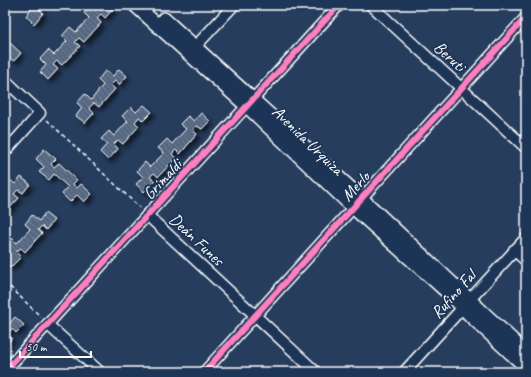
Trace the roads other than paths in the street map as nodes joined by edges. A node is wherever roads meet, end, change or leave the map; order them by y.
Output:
1 (135, 5) edge
2 (148, 5) edge
3 (234, 5) edge
4 (370, 5) edge
5 (333, 7) edge
6 (526, 17) edge
7 (195, 47) junction
8 (5, 80) edge
9 (461, 88) junction
10 (250, 103) junction
11 (526, 148) edge
12 (5, 152) edge
13 (358, 203) junction
14 (147, 215) junction
15 (526, 238) edge
16 (514, 250) junction
17 (526, 261) edge
18 (466, 304) junction
19 (255, 314) junction
20 (47, 324) junction
21 (526, 353) edge
22 (526, 367) edge
23 (5, 371) edge
24 (100, 372) edge
25 (204, 372) edge
26 (316, 372) edge
27 (404, 372) edge

1 - 10 main road, Avenida Urquiza
2 - 7 main road, Avenida Urquiza
3 - 7 street
4 - 9 street, Beruti
5 - 10 street, Grimaldi
6 - 9 street, Merlo
7 - 10 main road, Avenida Urquiza
8 - 12 street
9 - 11 street, Beruti
9 - 13 street, Merlo
10 - 13 main road, Avenida Urquiza
10 - 14 street, Grimaldi
13 - 18 main road, Avenida Urquiza
13 - 19 street, Merlo
14 - 19 street, Deán Funes
14 - 20 street, Grimaldi
15 - 16 street, Rufino Fal
16 - 17 street
16 - 18 street, Rufino Fal
18 - 21 main road, Avenida Urquiza
18 - 22 main road, Avenida Urquiza
18 - 27 street, Rufino Fal
19 - 25 street, Merlo
19 - 26 street, Deán Funes
20 - 23 street, Grimaldi
20 - 24 street

